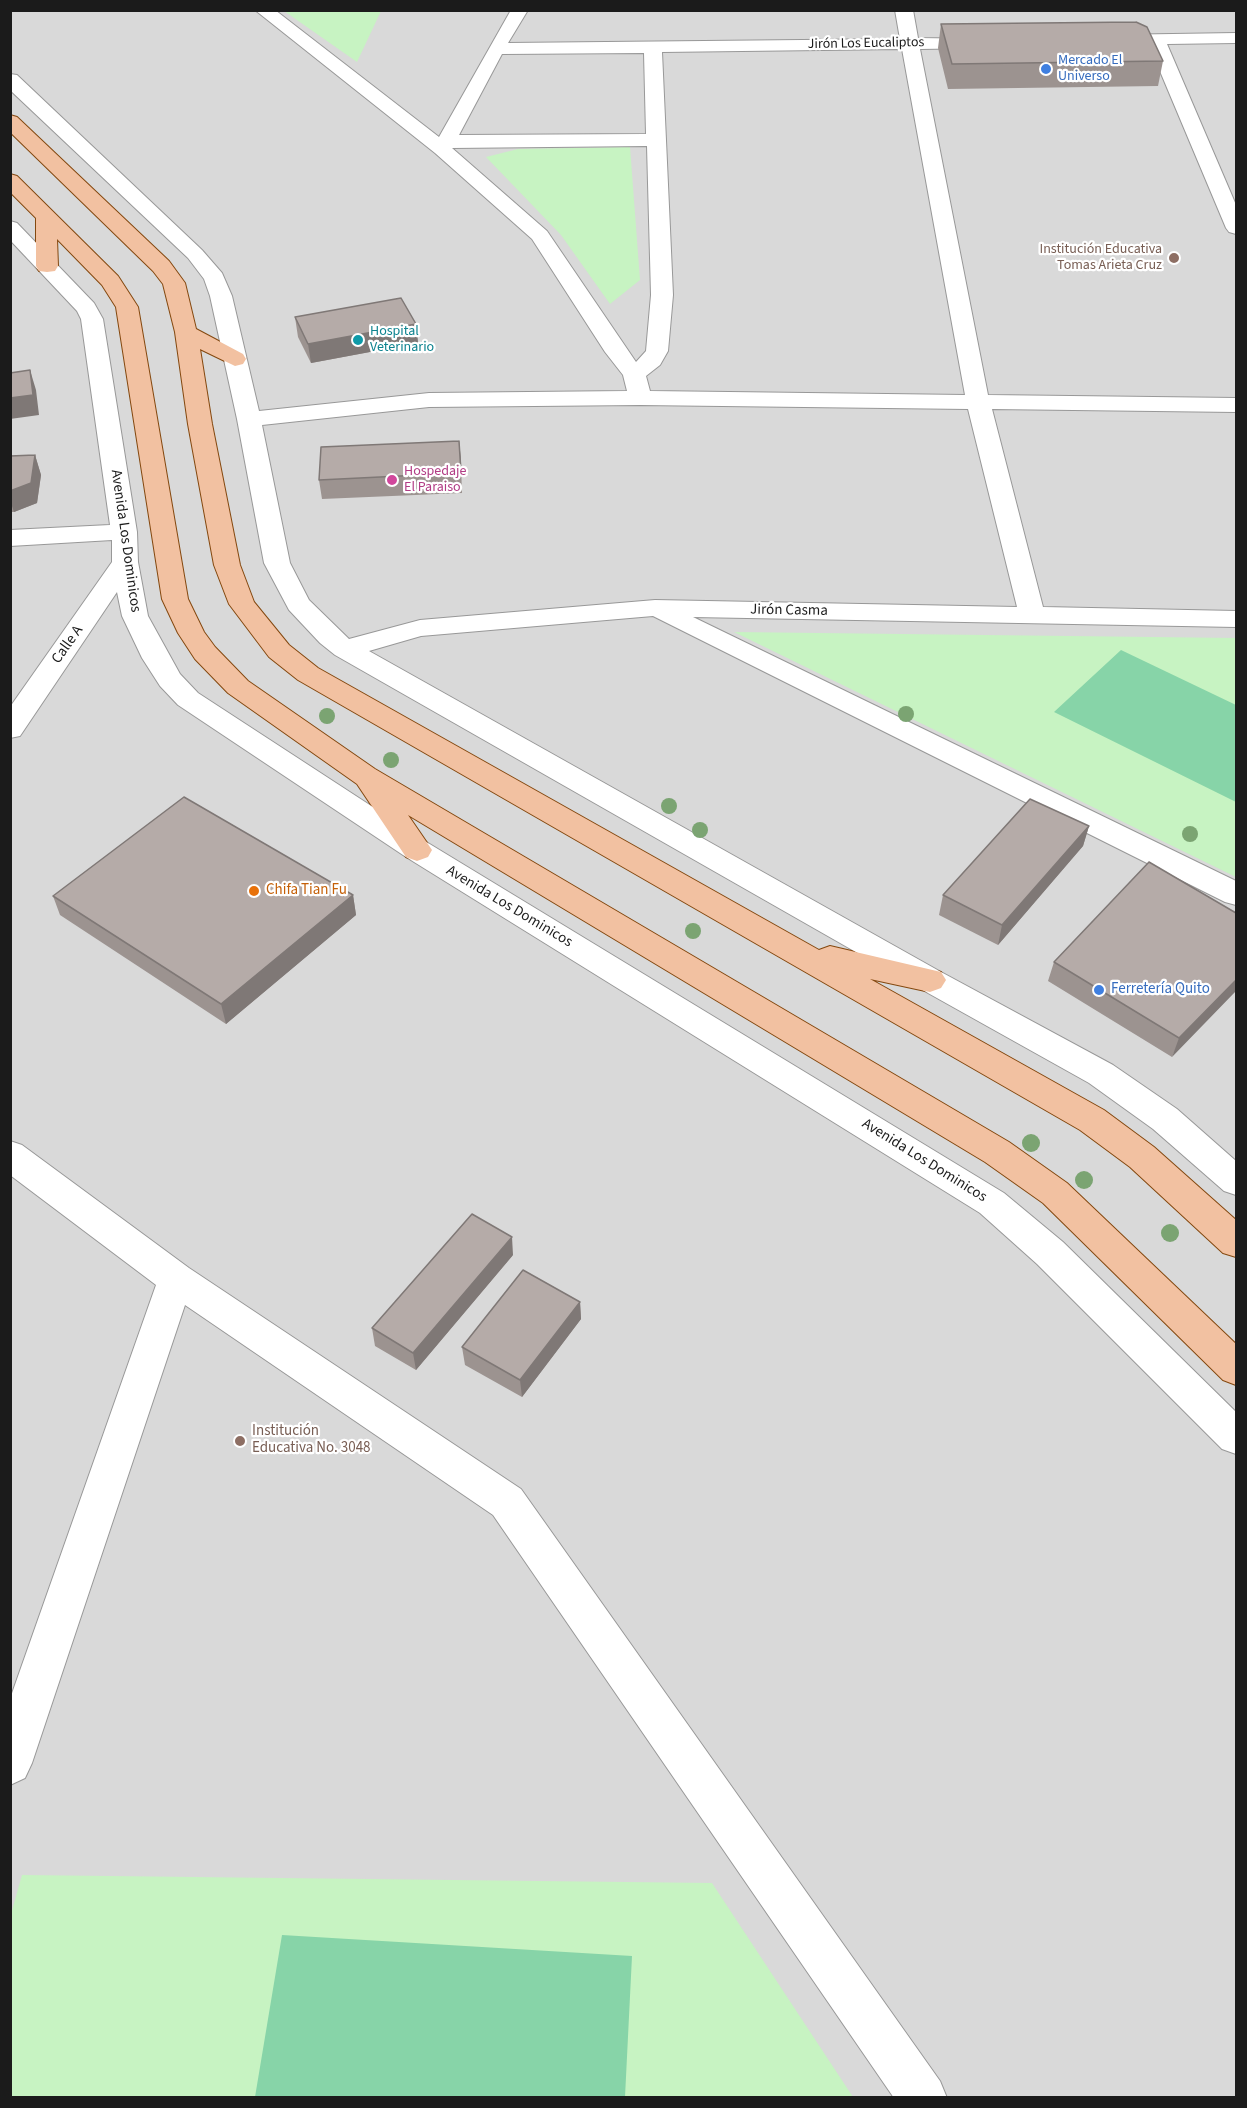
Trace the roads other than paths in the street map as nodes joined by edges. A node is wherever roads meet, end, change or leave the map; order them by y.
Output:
1 (262, 10) edge
2 (520, 10) edge
3 (904, 10) edge
4 (1236, 38) edge
5 (1156, 40) junction
6 (1097, 41) edge
7 (1003, 42) edge
8 (910, 44) junction
9 (653, 47) junction
10 (496, 49) junction
11 (10, 79) edge
12 (10, 120) edge
13 (657, 140) junction
14 (444, 145) junction
15 (10, 180) edge
16 (46, 217) junction
17 (10, 227) edge
18 (1236, 228) edge
19 (46, 266) junction
20 (186, 332) junction
21 (235, 359) junction
22 (634, 374) junction
23 (640, 398) junction
24 (978, 401) junction
25 (1236, 405) edge
26 (249, 419) junction
27 (124, 532) junction
28 (10, 538) edge
29 (125, 562) junction
30 (655, 608) junction
31 (1032, 615) junction
32 (1236, 619) edge
33 (345, 649) junction
34 (10, 729) edge
35 (365, 776) junction
36 (417, 850) junction
37 (1236, 894) edge
38 (796, 950) junction
39 (930, 981) junction
40 (10, 1155) edge
41 (1236, 1181) edge
42 (1236, 1242) edge
43 (176, 1279) junction
44 (1236, 1368) edge
45 (1236, 1437) edge
46 (10, 1763) edge
47 (923, 2097) edge

1 - 14 street
2 - 10 street
3 - 8 street
4 - 5 street
5 - 6 street
5 - 18 street
7 - 8 street, Jirón Los Eucaliptos
8 - 9 street, Jirón Los Eucaliptos
8 - 24 street
9 - 10 street, Jirón Los Eucaliptos
9 - 13 street
10 - 14 street
11 - 21 street
12 - 20 main road
13 - 14 street
13 - 22 street
14 - 22 street
15 - 16 main road
16 - 19 main road
16 - 35 main road
17 - 19 street, Avenida Los Dominicos
19 - 27 street, Avenida Los Dominicos
20 - 21 main road
20 - 38 main road
21 - 26 street
22 - 23 street
23 - 24 street
23 - 26 street
24 - 25 street
24 - 31 street
26 - 33 street
27 - 28 street
27 - 29 street, Avenida Los Dominicos
29 - 34 street, Calle A
29 - 36 street, Avenida Los Dominicos
30 - 31 street, Jirón Casma
30 - 33 street, Jirón Casma
30 - 37 street
31 - 32 street, Jirón Casma
33 - 39 street
35 - 36 main road
35 - 44 main road
36 - 45 street, Avenida Los Dominicos
38 - 39 main road
38 - 42 main road
39 - 41 street
40 - 43 street
43 - 46 street
43 - 47 street

